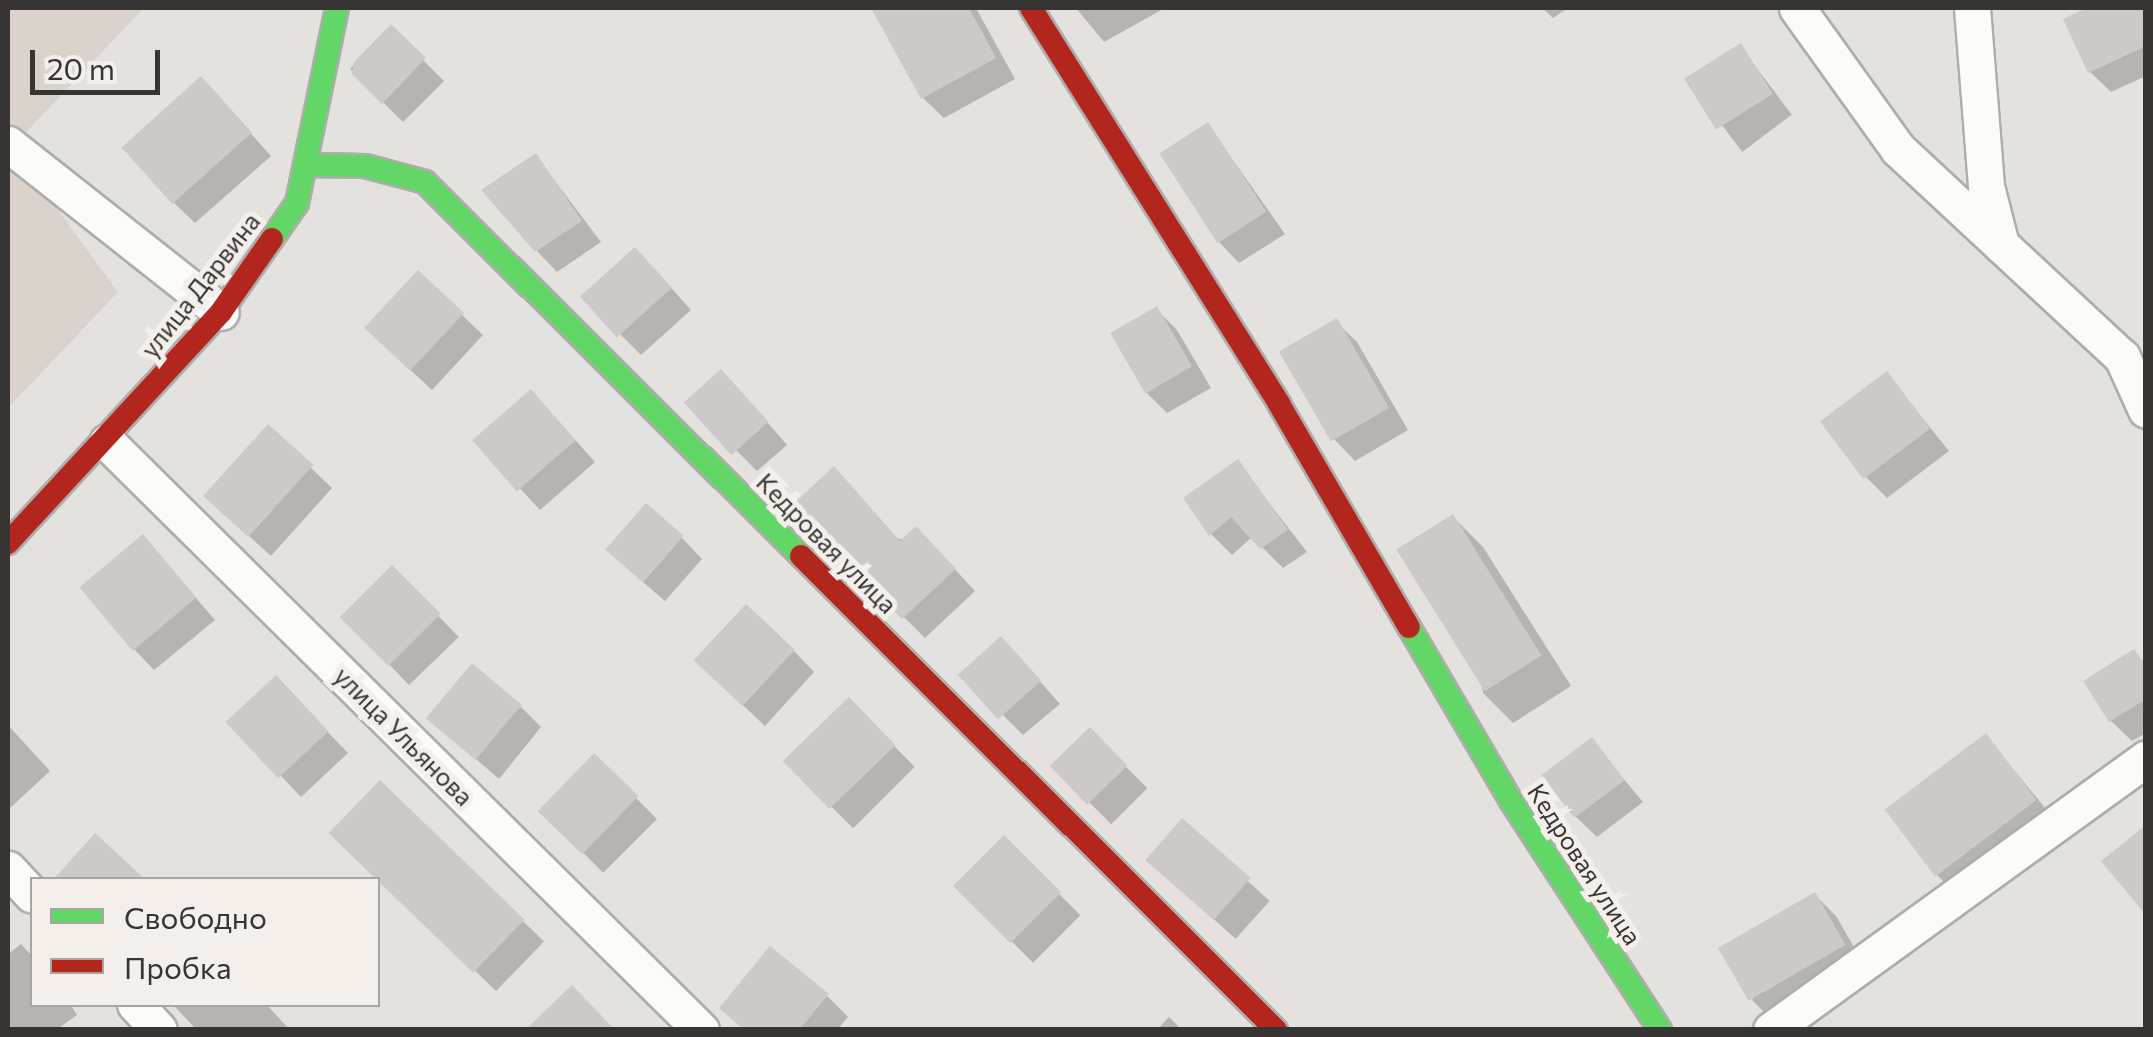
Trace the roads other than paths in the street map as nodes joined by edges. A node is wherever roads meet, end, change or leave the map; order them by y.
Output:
1 (337, 8) edge
2 (1031, 8) edge
3 (1797, 8) edge
4 (1972, 8) edge
5 (8, 144) edge
6 (305, 165) junction
7 (2000, 245) junction
8 (221, 312) junction
9 (2146, 410) edge
10 (107, 442) junction
11 (8, 543) edge
12 (2146, 759) edge
13 (8, 869) edge
14 (30, 894) edge
15 (139, 1007) edge
16 (159, 1030) edge
17 (701, 1030) edge
18 (1276, 1030) edge
19 (1660, 1030) edge
20 (1771, 1030) edge

1 - 6 street, улица Дарвина
2 - 19 street, Кедровая улица
3 - 7 street
4 - 7 street
5 - 8 street
6 - 8 street, улица Дарвина
6 - 18 street, Кедровая улица
7 - 9 street
8 - 10 street, улица Дарвина
10 - 11 street, улица Дарвина
10 - 17 street, улица Ульянова
12 - 20 street
13 - 14 street
15 - 16 street

